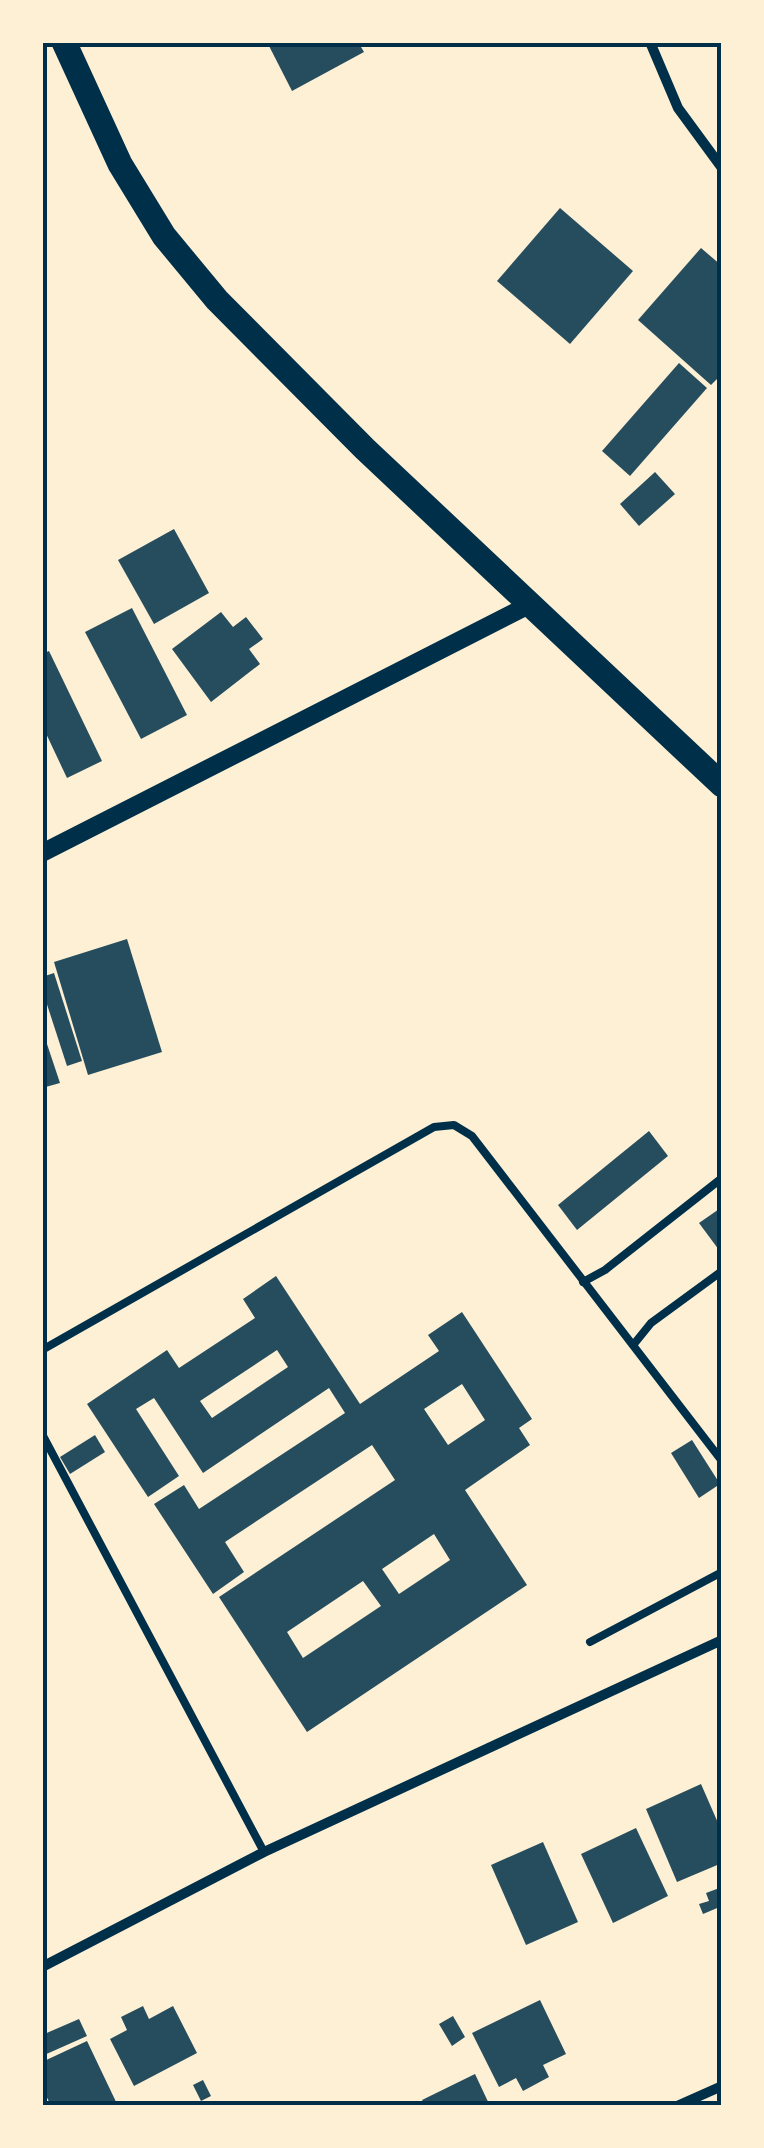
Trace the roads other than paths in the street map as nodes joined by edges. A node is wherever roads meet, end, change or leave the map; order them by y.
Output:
1 (64, 42) edge
2 (650, 42) edge
3 (722, 168) edge
4 (531, 604) junction
5 (722, 785) edge
6 (42, 853) edge
7 (722, 1178) edge
8 (722, 1270) edge
9 (583, 1282) junction
10 (634, 1344) junction
11 (42, 1350) edge
12 (42, 1434) edge
13 (722, 1461) edge
14 (722, 1572) edge
15 (722, 1640) edge
16 (590, 1642) dead end
17 (264, 1852) junction
18 (42, 1968) edge
19 (722, 2086) edge
20 (677, 2106) edge

1 - 4 highway
2 - 3 street
4 - 5 highway
4 - 6 street
7 - 9 lane
8 - 10 lane
9 - 10 lane
9 - 11 lane
10 - 13 lane
12 - 17 lane
14 - 16 lane
15 - 17 street
17 - 18 street
19 - 20 street

